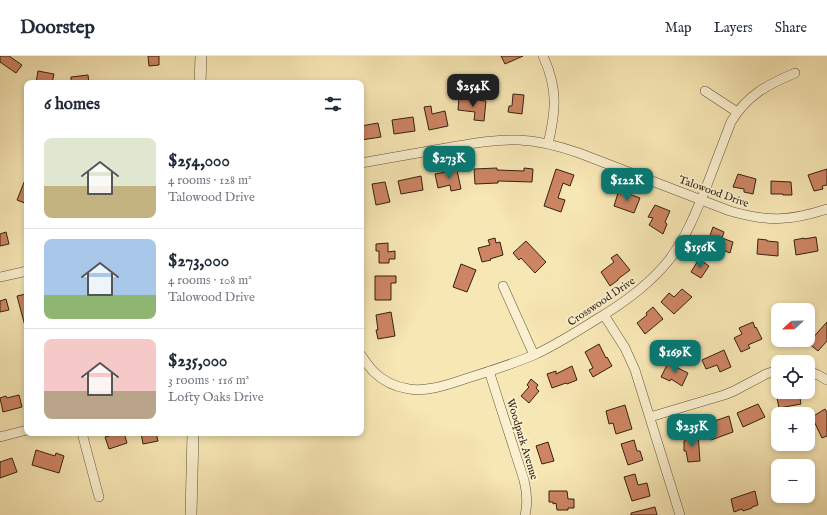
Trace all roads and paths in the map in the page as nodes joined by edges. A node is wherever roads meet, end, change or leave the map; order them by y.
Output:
1 (201, 56) edge
2 (543, 56) edge
3 (795, 73) dead end
4 (200, 80) edge
5 (706, 91) dead end
6 (736, 112) junction
7 (548, 144) junction
8 (364, 162) edge
9 (701, 200) junction
10 (827, 209) edge
11 (24, 272) edge
12 (0, 277) edge
13 (503, 286) dead end
14 (604, 315) junction
15 (534, 355) junction
16 (364, 367) edge
17 (489, 372) junction
18 (771, 372) edge
19 (815, 374) edge
20 (827, 380) edge
21 (650, 418) junction
22 (24, 431) edge
23 (83, 436) edge
24 (193, 436) edge
25 (0, 437) edge
26 (99, 497) dead end
27 (191, 515) edge
28 (525, 515) edge
29 (680, 515) edge

1 - 4 street
2 - 7 street
3 - 6 street, Crosswood Drive
5 - 6 street
6 - 9 street, Crosswood Drive
7 - 8 street, Talowood Drive
7 - 9 street, Talowood Drive
9 - 10 street, Talowood Drive
9 - 14 street, Crosswood Drive
11 - 12 street
13 - 15 street
14 - 15 street, Crosswood Drive
14 - 21 street
15 - 17 street, Crosswood Drive
16 - 17 street, Crosswood Drive
17 - 28 street, Woodpark Avenue
18 - 21 street
19 - 20 street
21 - 29 street
22 - 25 street
23 - 26 street
24 - 27 street

